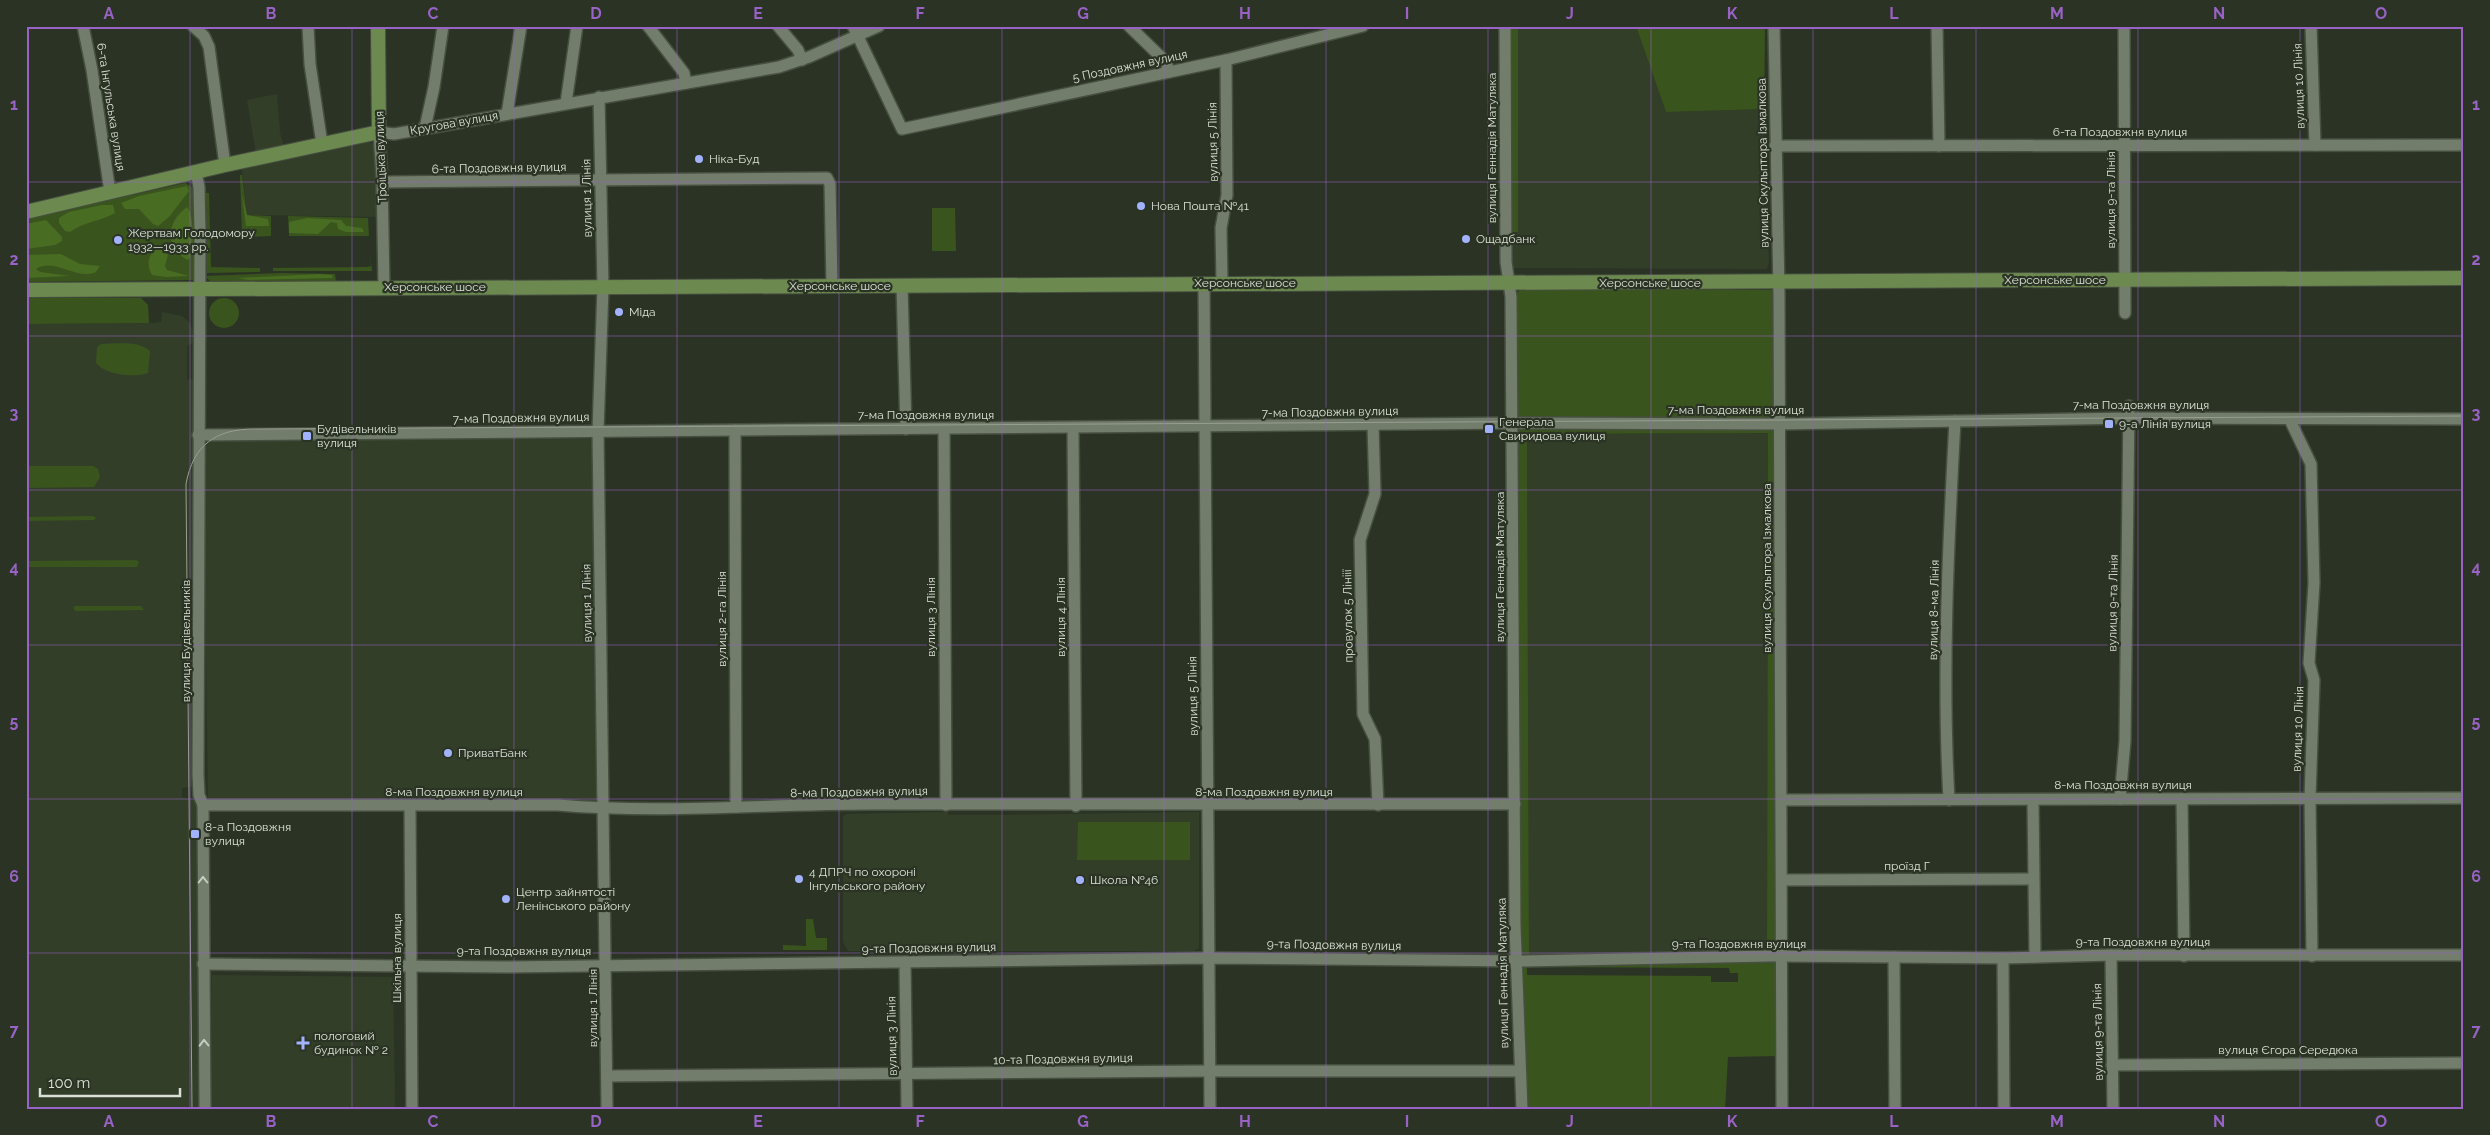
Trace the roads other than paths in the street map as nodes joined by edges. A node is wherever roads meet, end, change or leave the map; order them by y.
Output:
1 (83, 26) edge
2 (193, 26) edge
3 (308, 26) edge
4 (378, 26) edge
5 (443, 26) edge
6 (521, 26) edge
7 (577, 26) edge
8 (648, 26) edge
9 (778, 26) edge
10 (879, 26) edge
11 (1129, 26) edge
12 (1362, 26) edge
13 (1505, 26) edge
14 (1774, 26) edge
15 (1937, 26) edge
16 (2124, 26) edge
17 (2311, 26) edge
18 (856, 31) edge
19 (802, 60) junction
20 (1226, 60) junction
21 (1169, 72) junction
22 (686, 83) junction
23 (599, 97) junction
24 (566, 103) junction
25 (507, 114) junction
26 (426, 128) junction
27 (379, 132) junction
28 (322, 144) junction
29 (2315, 145) junction
30 (2464, 145) edge
31 (1775, 146) junction
32 (1939, 146) junction
33 (2125, 146) junction
34 (225, 165) junction
35 (196, 172) junction
36 (601, 180) junction
37 (382, 182) junction
38 (110, 192) junction
39 (26, 212) edge
40 (2464, 278) edge
41 (2125, 280) junction
42 (1779, 282) junction
43 (1204, 283) junction
44 (1222, 283) junction
45 (1509, 284) junction
46 (832, 286) junction
47 (902, 286) junction
48 (384, 287) junction
49 (602, 287) junction
50 (199, 289) junction
51 (26, 290) edge
52 (2125, 313) dead end
53 (2129, 412) junction
54 (2464, 419) edge
55 (2290, 420) junction
56 (1955, 422) junction
57 (1514, 423) junction
58 (1780, 424) junction
59 (1373, 425) junction
60 (1204, 427) junction
61 (1073, 428) junction
62 (906, 429) junction
63 (944, 429) junction
64 (735, 430) junction
65 (598, 431) junction
66 (198, 435) junction
67 (2310, 798) junction
68 (2464, 798) edge
69 (2120, 799) junction
70 (2182, 799) junction
71 (1782, 800) junction
72 (1949, 800) junction
73 (2034, 800) junction
74 (1515, 804) junction
75 (204, 805) junction
76 (946, 805) junction
77 (1378, 805) junction
78 (410, 806) junction
79 (1076, 806) junction
80 (1208, 806) junction
81 (736, 807) junction
82 (604, 809) junction
83 (2032, 879) junction
84 (1782, 880) junction
85 (2111, 955) junction
86 (2464, 955) edge
87 (2184, 956) junction
88 (2312, 956) junction
89 (1894, 957) junction
90 (2035, 957) junction
91 (1207, 958) junction
92 (1782, 958) junction
93 (2003, 958) junction
94 (1517, 961) junction
95 (905, 962) junction
96 (204, 964) junction
97 (606, 964) junction
98 (410, 965) junction
99 (2464, 1063) edge
100 (2112, 1065) junction
101 (1209, 1070) junction
102 (1520, 1071) junction
103 (906, 1074) junction
104 (607, 1076) junction
105 (205, 1109) edge
106 (412, 1109) edge
107 (607, 1109) edge
108 (907, 1109) edge
109 (1210, 1109) edge
110 (1522, 1109) edge
111 (1782, 1109) edge
112 (1895, 1109) edge
113 (2004, 1109) edge
114 (2113, 1109) edge

1 - 38 street, 6-та Інгульська вулиця
2 - 34 street
3 - 28 street
4 - 27 main road, Троїцька вулиця
5 - 26 street
6 - 25 street
7 - 24 street
8 - 22 street
9 - 19 street
10 - 18 street, Кругова вулиця
11 - 21 street
12 - 20 street, 5 Поздовжня вулиця
13 - 45 street, вулиця Геннадія Матуляка
14 - 31 street, вулиця Скульптора Ізмалкова
15 - 32 street
16 - 33 street, вулиця 9-та Лінія
17 - 29 street, вулиця 10 Лінія
18 - 19 street, Кругова вулиця
18 - 21 street, 5 Поздовжня вулиця
19 - 22 street, Кругова вулиця
20 - 21 street, 5 Поздовжня вулиця
20 - 44 street, вулиця 5 Лінія
22 - 23 street, Кругова вулиця
23 - 24 street, Кругова вулиця
23 - 36 street, вулиця 1 Лінія
24 - 25 street, Кругова вулиця
25 - 26 street, Кругова вулиця
26 - 27 street, Кругова вулиця
27 - 28 main road, Кругова вулиця
27 - 37 street, Троїцька вулиця
28 - 34 main road, Кругова вулиця
29 - 30 street, 6-та Поздовжня вулиця
29 - 33 street, 6-та Поздовжня вулиця
31 - 32 street, 6-та Поздовжня вулиця
31 - 42 street, вулиця Скульптора Ізмалкова
32 - 33 street, 6-та Поздовжня вулиця
33 - 41 street, вулиця 9-та Лінія
34 - 35 main road, Кругова вулиця
35 - 38 main road, Кругова вулиця
35 - 50 street, вулиця Будівельників
36 - 37 street, 6-та Поздовжня вулиця
36 - 46 street, 6-та Поздовжня вулиця
36 - 49 street, вулиця 1 Лінія
37 - 48 street, Троїцька вулиця
38 - 39 main road, Кругова вулиця
40 - 41 main road, Херсонське шосе
41 - 42 main road, Херсонське шосе
41 - 52 street, вулиця 9-та Лінія
42 - 45 main road, Херсонське шосе
42 - 58 street, вулиця Скульптора Ізмалкова
43 - 44 main road, Херсонське шосе
43 - 47 main road, Херсонське шосе
43 - 60 street, вулиця 5 Лінія
44 - 45 main road, Херсонське шосе
45 - 57 street, вулиця Геннадія Матуляка
46 - 47 main road, Херсонське шосе
46 - 49 main road, Херсонське шосе
47 - 62 street
48 - 49 main road, Херсонське шосе
48 - 50 main road, Херсонське шосе
49 - 65 street, вулиця 1 Лінія
50 - 51 main road, Херсонське шосе
50 - 66 street, вулиця Будівельників
53 - 55 street, 7-ма Поздовжня вулиця
53 - 56 street, 7-ма Поздовжня вулиця
53 - 69 street, вулиця 9-та Лінія
54 - 55 street, 7-ма Поздовжня вулиця
55 - 67 street, вулиця 10 Лінія
56 - 58 street, 7-ма Поздовжня вулиця
56 - 72 street, вулиця 8-ма Лінія
57 - 58 street, 7-ма Поздовжня вулиця
57 - 59 street, 7-ма Поздовжня вулиця
57 - 74 street, вулиця Геннадія Матуляка
58 - 71 street, вулиця Скульптора Ізмалкова
59 - 60 street, 7-ма Поздовжня вулиця
59 - 77 street, провулок 5 Лініії
60 - 61 street, 7-ма Поздовжня вулиця
60 - 80 street, вулиця 5 Лінія
61 - 63 street, 7-ма Поздовжня вулиця
61 - 79 street, вулиця 4 Лінія
62 - 63 street, 7-ма Поздовжня вулиця
62 - 64 street, 7-ма Поздовжня вулиця
63 - 76 street, вулиця 3 Лінія
64 - 65 street, 7-ма Поздовжня вулиця
64 - 81 street, вулиця 2-га Лінія
65 - 66 street, 7-ма Поздовжня вулиця
65 - 82 street, вулиця 1 Лінія
66 - 75 street, вулиця Будівельників
67 - 68 street, 8-ма Поздовжня вулиця
67 - 70 street, 8-ма Поздовжня вулиця
67 - 88 street, вулиця 10 Лінія
69 - 70 street, 8-ма Поздовжня вулиця
69 - 73 street, 8-ма Поздовжня вулиця
70 - 87 street
71 - 72 street, 8-ма Поздовжня вулиця
71 - 84 street, вулиця Скульптора Ізмалкова
72 - 73 street, 8-ма Поздовжня вулиця
73 - 83 street
74 - 77 street, 8-ма Поздовжня вулиця
74 - 94 street, вулиця Геннадія Матуляка
75 - 78 street, 8-ма Поздовжня вулиця
96 -> 75 street, вулиця Будівельників
76 - 79 street, 8-ма Поздовжня вулиця
76 - 81 street, 8-ма Поздовжня вулиця
77 - 80 street, 8-ма Поздовжня вулиця
78 - 82 street, 8-ма Поздовжня вулиця
78 - 98 street, Шкільна вулиця
79 - 80 street, 8-ма Поздовжня вулиця
80 - 91 street, вулиця 5 Лінія
81 - 82 street, 8-ма Поздовжня вулиця
82 - 97 street, вулиця 1 Лінія
83 - 84 street, проїзд Г
83 - 90 street
84 - 92 street, вулиця Скульптора Ізмалкова
85 - 87 street, 9-та Поздовжня вулиця
85 - 90 street, 9-та Поздовжня вулиця
85 - 100 street, вулиця 9-та Лінія
86 - 88 street, 9-та Поздовжня вулиця
87 - 88 street, 9-та Поздовжня вулиця
89 - 92 street, 9-та Поздовжня вулиця
89 - 93 street, 9-та Поздовжня вулиця
89 - 112 street
90 - 93 street, 9-та Поздовжня вулиця
91 - 94 street, 9-та Поздовжня вулиця
91 - 95 street, 9-та Поздовжня вулиця
91 - 101 street, вулиця 5 Лінія
92 - 94 street, 9-та Поздовжня вулиця
92 - 111 street, вулиця Скульптора Ізмалкова
93 - 113 street
94 - 102 street, вулиця Геннадія Матуляка
95 - 97 street, 9-та Поздовжня вулиця
95 - 103 street, вулиця 3 Лінія
96 - 98 street, 9-та Поздовжня вулиця
105 -> 96 street, вулиця Будівельників
97 - 98 street, 9-та Поздовжня вулиця
97 - 104 street, вулиця 1 Лінія
98 - 106 street, Шкільна вулиця
99 - 100 street, вулиця Єгора Середюка
100 - 114 street, вулиця 9-та Лінія
101 - 102 street, 10-та Поздовжня вулиця
101 - 103 street, 10-та Поздовжня вулиця
101 - 109 street, вулиця 5 Лінія
102 - 110 street, вулиця Геннадія Матуляка
103 - 104 street, 10-та Поздовжня вулиця
103 - 108 street, вулиця 3 Лінія
104 - 107 street, вулиця 1 Лінія

